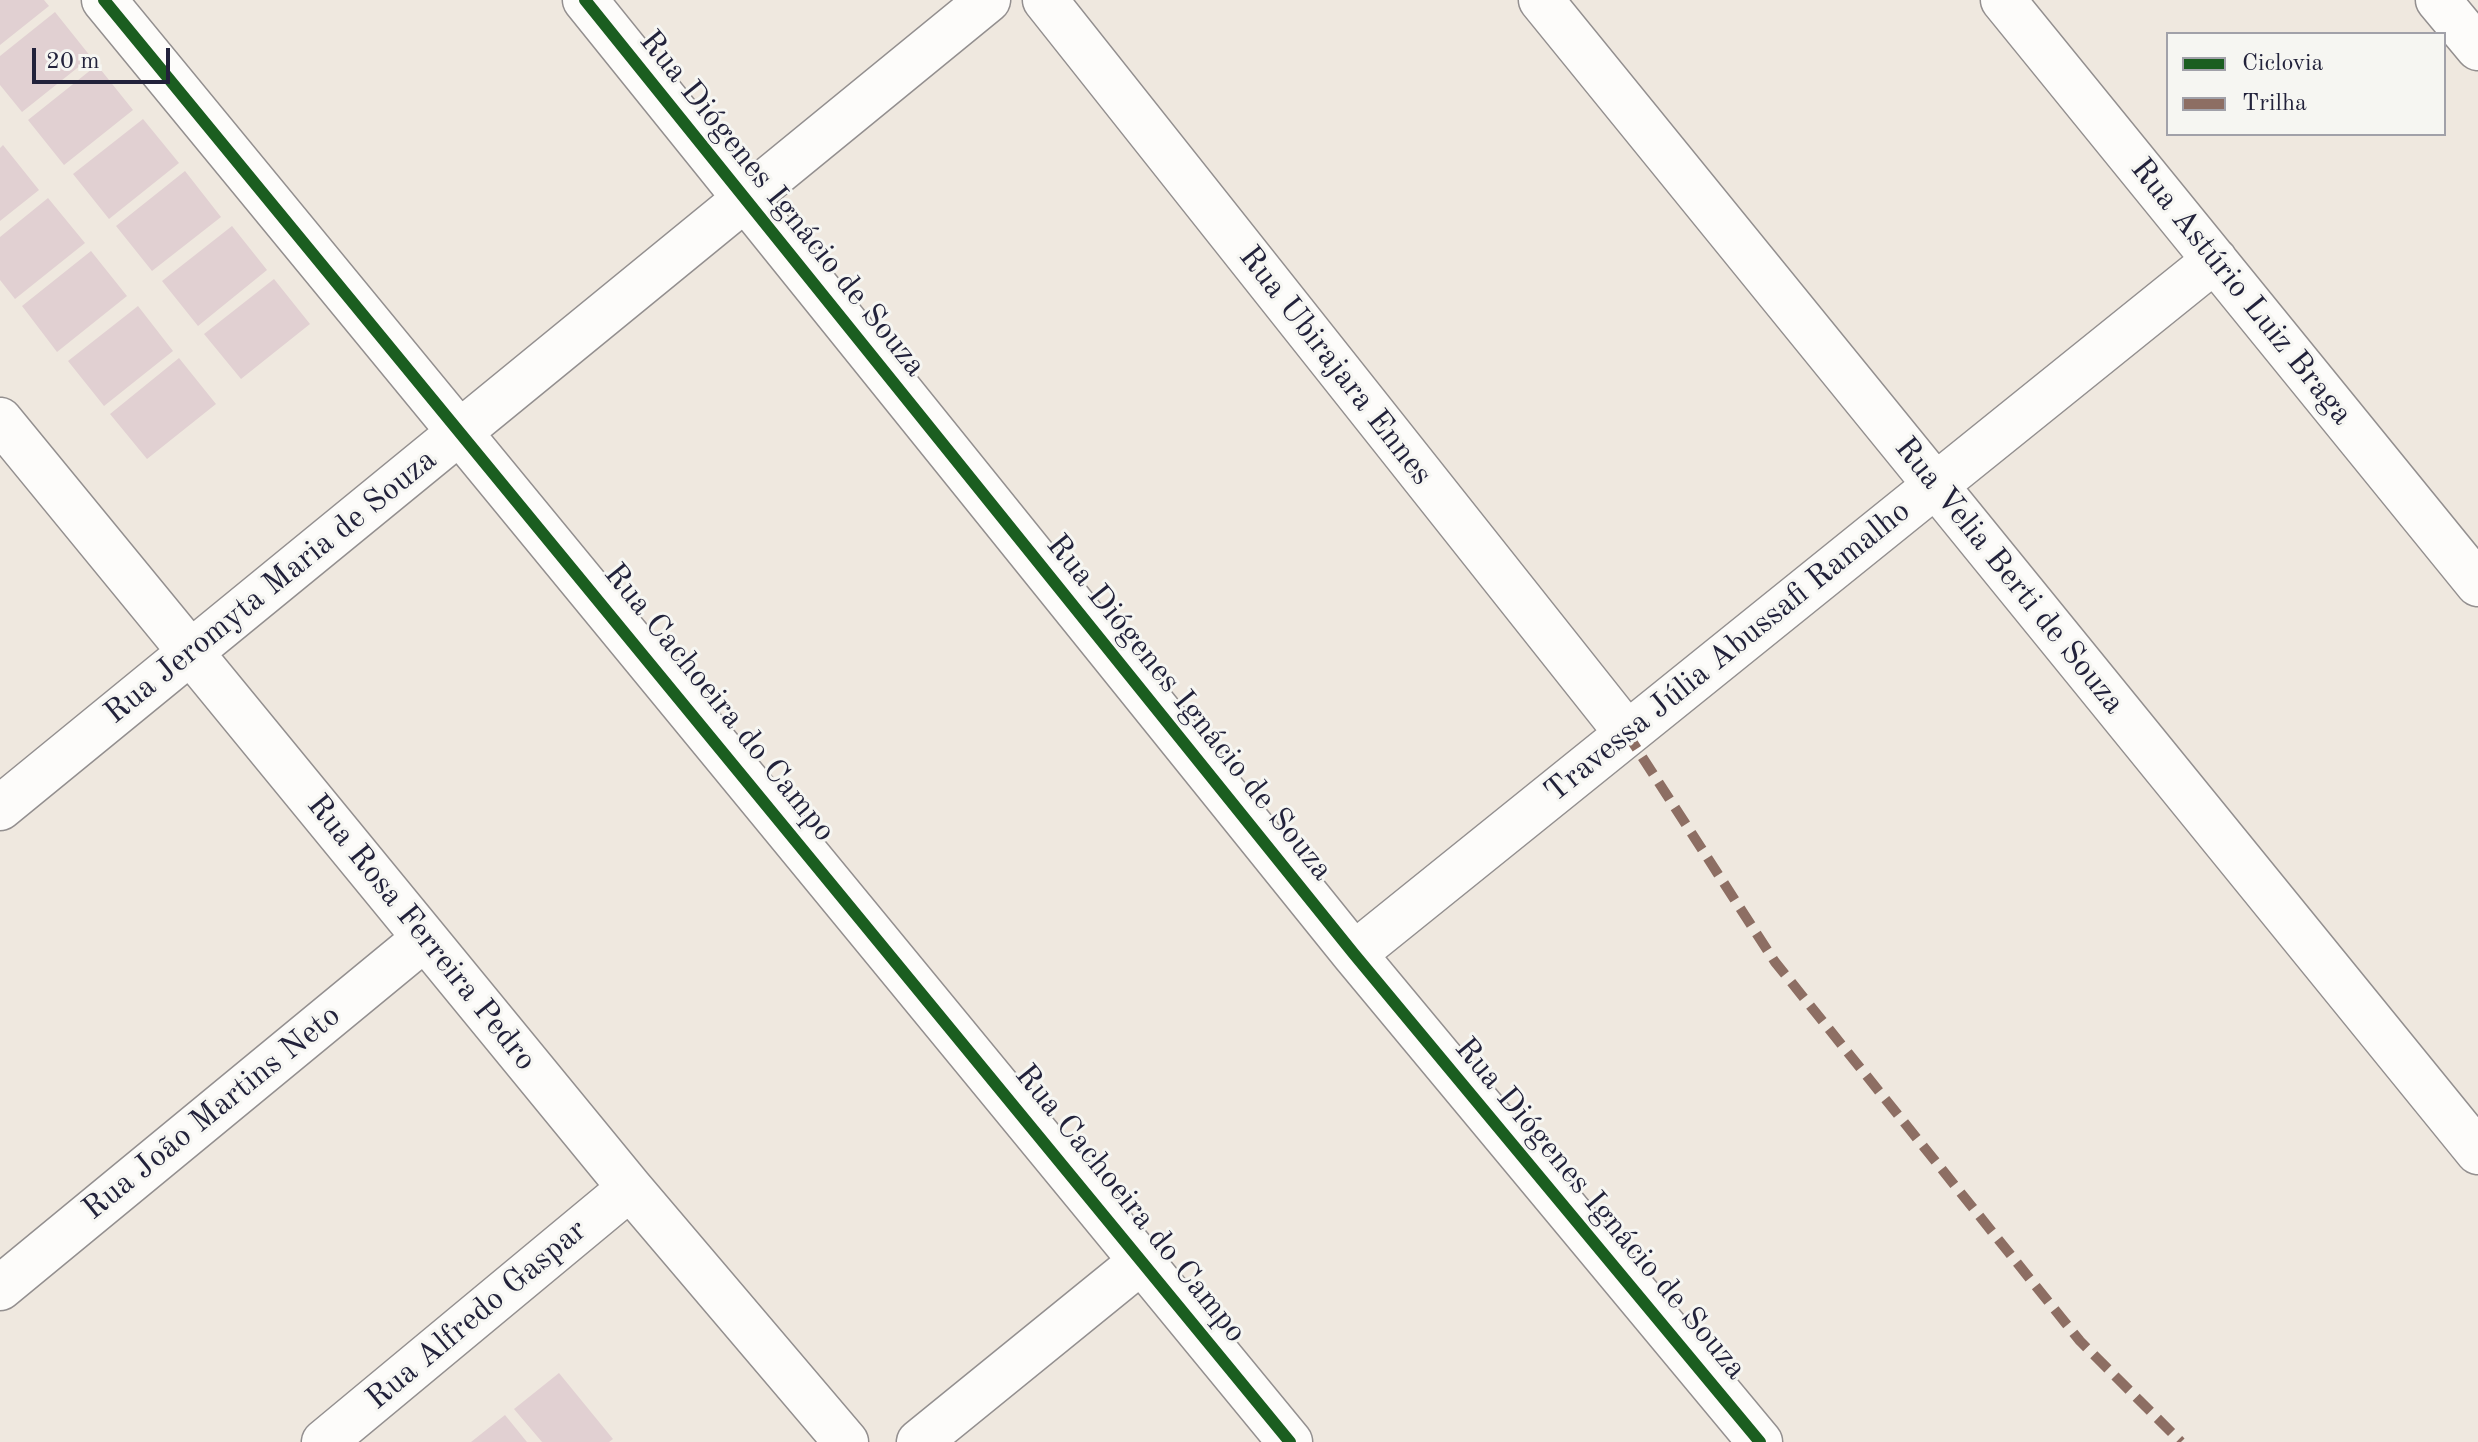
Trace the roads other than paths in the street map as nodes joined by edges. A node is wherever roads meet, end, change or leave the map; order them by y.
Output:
1 (104, 0) edge
2 (585, 0) edge
3 (988, 0) edge
4 (1045, 0) edge
5 (1541, 0) edge
6 (2003, 0) edge
7 (2438, 0) edge
8 (2478, 48) edge
9 (745, 200) junction
10 (2215, 260) junction
11 (0, 420) edge
12 (461, 431) junction
13 (1935, 485) junction
14 (2478, 584) edge
15 (191, 653) junction
16 (1626, 732) junction
17 (0, 808) edge
18 (425, 938) junction
19 (1354, 954) junction
20 (2478, 1152) edge
21 (630, 1188) junction
22 (1143, 1260) junction
23 (0, 1288) edge
24 (324, 1442) edge
25 (846, 1442) edge
26 (919, 1442) edge
27 (1290, 1442) edge
28 (1760, 1442) edge

1 - 12 street, Rua Cachoeira do Campo
2 - 9 street, Rua Diógenes Ignácio de Souza
3 - 9 street, Rua Jeromyta Maria de Souza
4 - 16 street, Rua Ubirajara Ennes
5 - 13 street, Rua Velia Berti de Souza
6 - 10 street, Rua Astúrio Luiz Braga
7 - 8 street
9 - 12 street, Rua Jeromyta Maria de Souza
9 - 19 street, Rua Diógenes Ignácio de Souza
10 - 13 street, Travessa Júlia Abussafi Ramalho
10 - 14 street, Rua Astúrio Luiz Braga
11 - 15 street, Rua Rosa Ferreira Pedro
12 - 15 street, Rua Jeromyta Maria de Souza
12 - 22 street, Rua Cachoeira do Campo
13 - 16 street, Travessa Júlia Abussafi Ramalho
13 - 20 street, Rua Velia Berti de Souza
15 - 17 street, Rua Jeromyta Maria de Souza
15 - 18 street, Rua Rosa Ferreira Pedro
16 - 19 street, Travessa Júlia Abussafi Ramalho
18 - 21 street, Rua Rosa Ferreira Pedro
18 - 23 street, Rua João Martins Neto
19 - 28 street, Rua Diógenes Ignácio de Souza
21 - 24 street, Rua Alfredo Gaspar
21 - 25 street, Rua Rosa Ferreira Pedro
22 - 26 street
22 - 27 street, Rua Cachoeira do Campo

